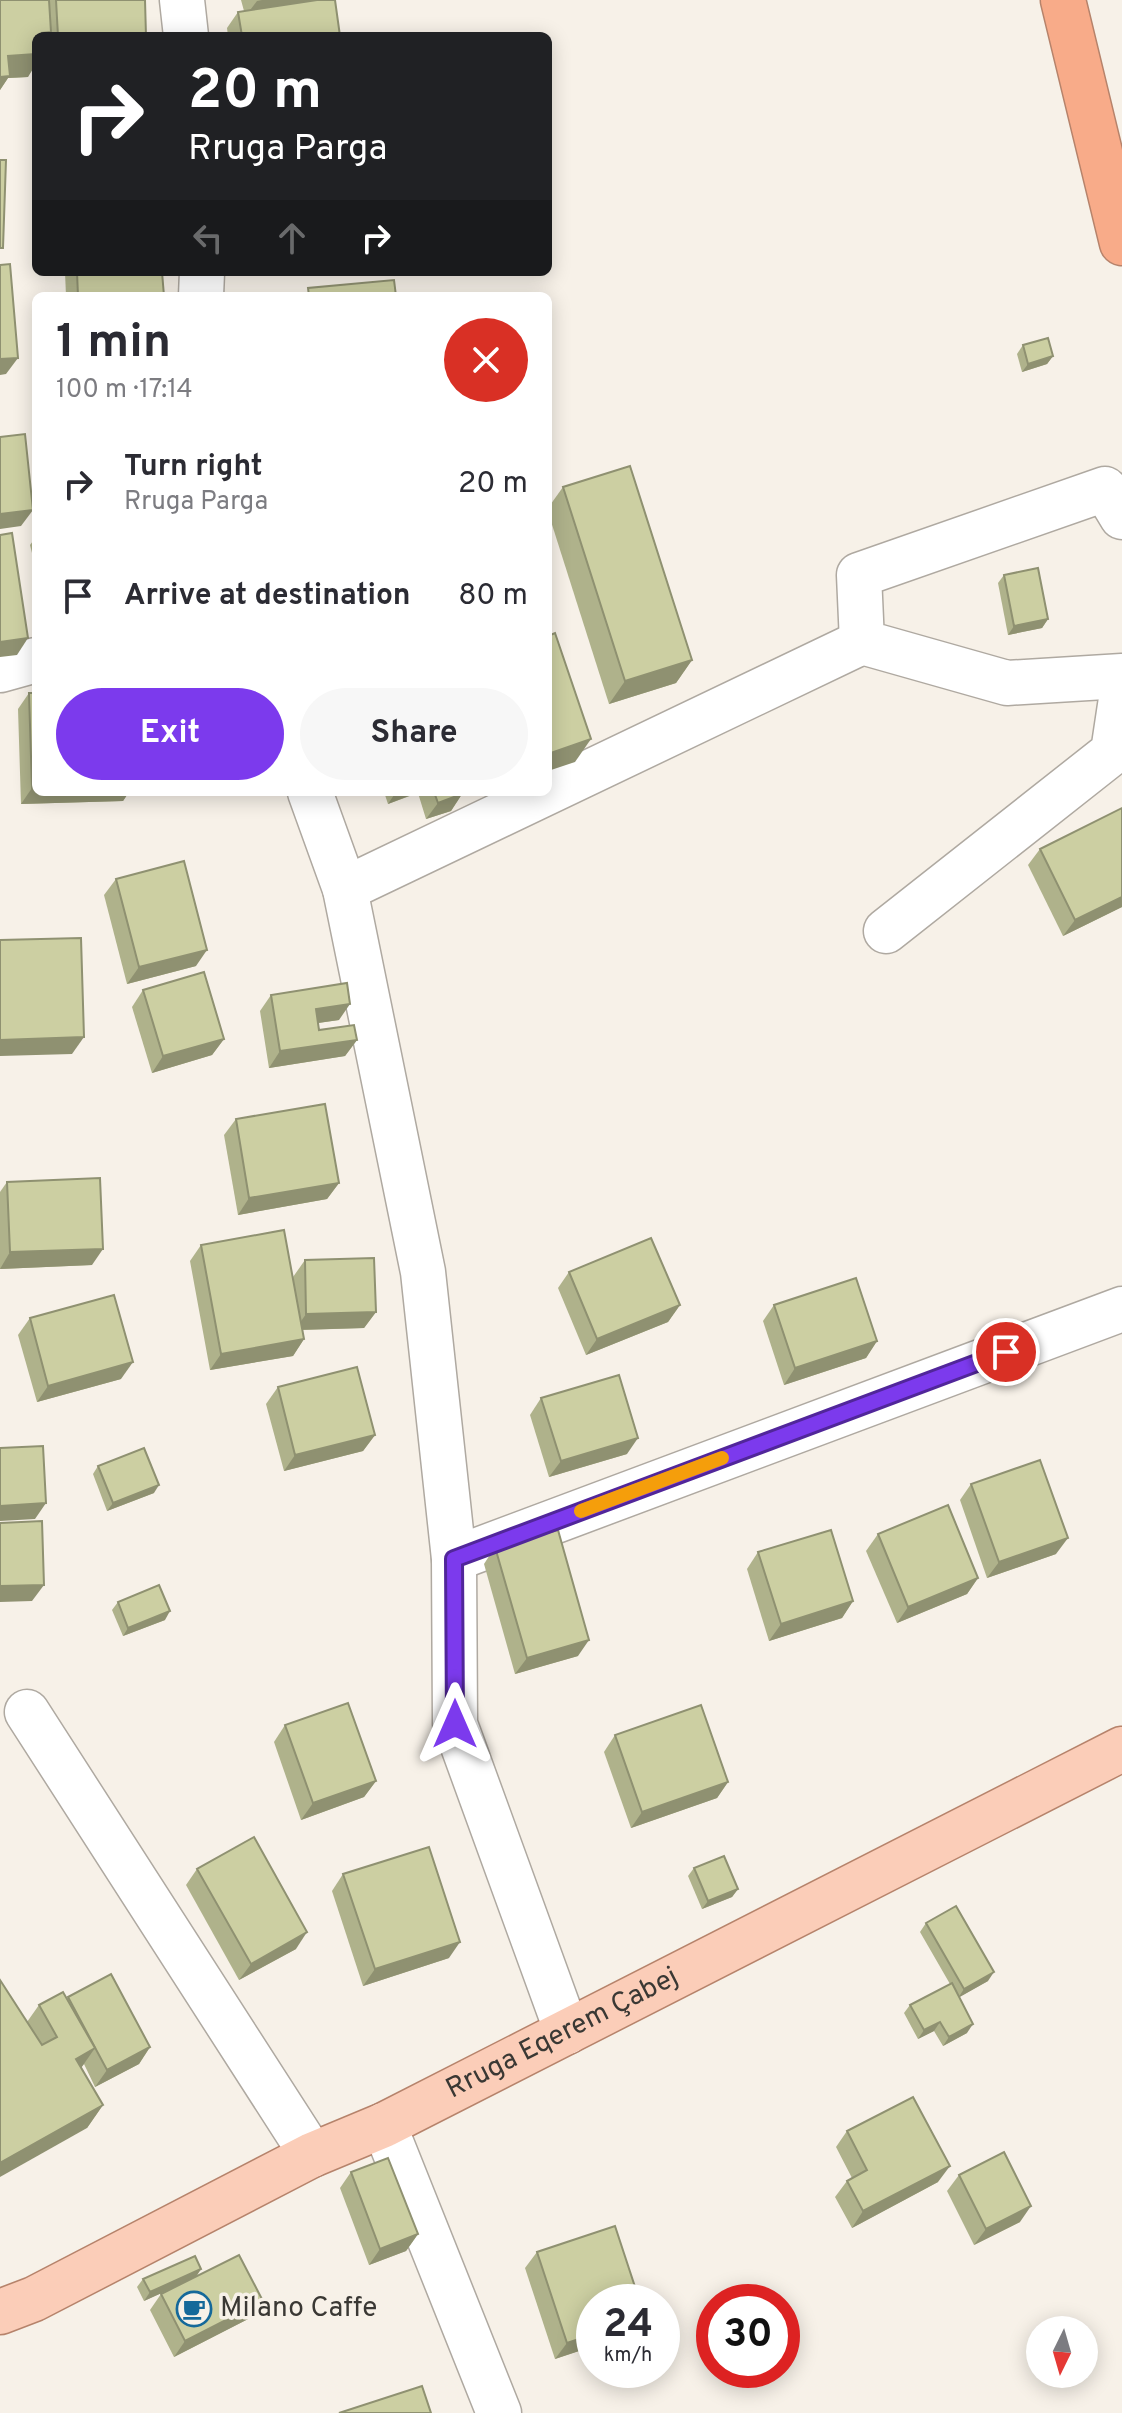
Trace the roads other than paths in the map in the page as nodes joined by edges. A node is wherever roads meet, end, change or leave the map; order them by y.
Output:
1 (182, 0) edge
2 (1063, 0) edge
3 (186, 32) edge
4 (1122, 243) edge
5 (1122, 517) edge
6 (862, 642) junction
7 (32, 661) edge
8 (0, 670) edge
9 (1122, 676) edge
10 (1122, 692) edge
11 (552, 790) edge
12 (311, 796) edge
13 (540, 796) edge
14 (345, 889) junction
15 (886, 931) dead end
16 (1122, 1309) edge
17 (454, 1559) junction
18 (27, 1712) dead end
19 (1122, 1749) edge
20 (567, 2032) junction
21 (384, 2125) junction
22 (312, 2155) junction
23 (0, 2312) edge
24 (499, 2413) edge

1 - 3 street
2 - 4 highway
5 - 6 street
6 - 9 street
6 - 11 street
7 - 8 street
10 - 15 street
12 - 14 street
13 - 14 street
14 - 17 street
16 - 17 street
17 - 20 street
18 - 22 street
19 - 20 main road, Rruga Eqerem Çabej
20 - 21 main road, Rruga Eqerem Çabej
21 - 22 main road, Rruga Eqerem Çabej
21 - 24 street
22 - 23 main road, Rruga Eqerem Çabej

